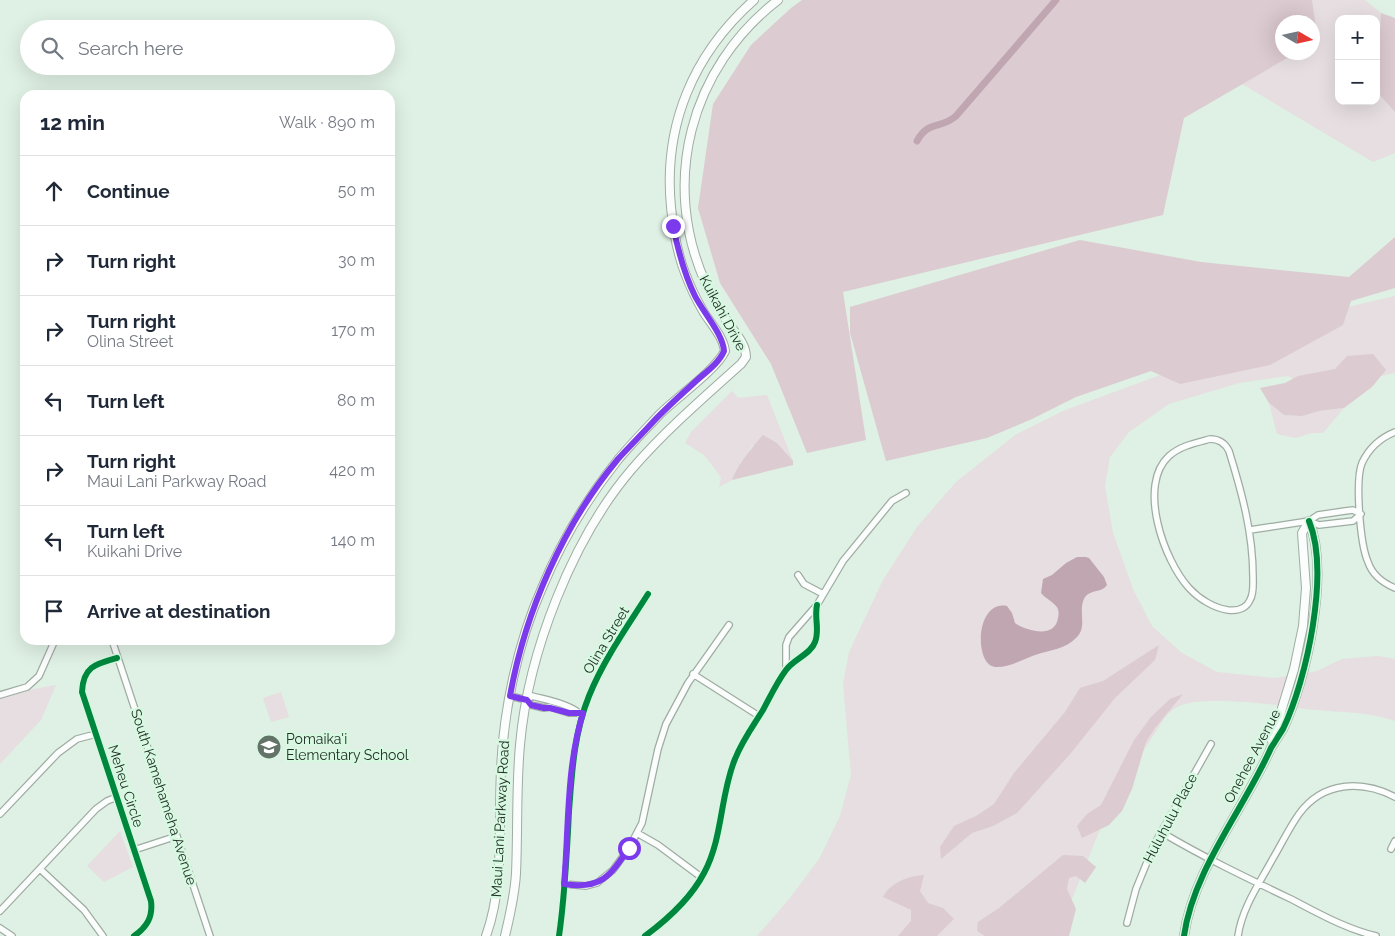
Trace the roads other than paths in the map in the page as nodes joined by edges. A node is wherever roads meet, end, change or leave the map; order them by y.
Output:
1 (754, 0) edge
2 (778, 0) edge
3 (724, 351) joint
4 (746, 357) joint
5 (1395, 432) edge
6 (906, 493) dead end
7 (1361, 514) junction
8 (1309, 521) junction
9 (1250, 530) junction
10 (798, 575) dead end
11 (1395, 588) edge
12 (648, 594) dead end
13 (823, 594) junction
14 (816, 605) junction
15 (728, 625) dead end
16 (53, 645) edge
17 (114, 645) edge
18 (118, 658) junction
19 (786, 669) junction
20 (693, 674) junction
21 (0, 695) edge
22 (510, 696) junction
23 (527, 700) junction
24 (580, 713) junction
25 (759, 716) junction
26 (96, 734) junction
27 (1211, 744) dead end
28 (1271, 748) junction
29 (1395, 797) edge
30 (117, 798) junction
31 (0, 814) edge
32 (1161, 832) junction
33 (637, 833) junction
34 (177, 836) junction
35 (1395, 842) edge
36 (1391, 849) dead end
37 (134, 850) junction
38 (1211, 861) junction
39 (40, 869) junction
40 (702, 877) junction
41 (564, 884) junction
42 (1258, 884) junction
43 (0, 911) edge
44 (1127, 923) dead end
45 (0, 928) edge
46 (12, 936) edge
47 (103, 936) edge
48 (134, 936) edge
49 (210, 936) edge
50 (486, 936) edge
51 (505, 936) edge
52 (559, 936) edge
53 (645, 936) edge
54 (1184, 936) edge
55 (1238, 936) edge
56 (1376, 936) edge

1 - 3 main road, Kuikahi Drive
2 - 4 main road, Kuikahi Drive
3 - 22 main road, Maui Lani Parkway Road
4 - 23 main road, Maui Lani Parkway Road
5 - 7 street
6 - 13 street
7 - 8 street
7 - 8 street
7 - 11 street
8 - 9 street
8 - 28 main road, Onehee Avenue
8 - 28 main road, Onehee Avenue
9 - 9 street
10 - 13 street
12 - 24 street, Olina Street
13 - 14 street
14 - 19 street
14 - 19 street
15 - 20 street
16 - 21 street
17 - 18 street, South Kamehameha Avenue
18 - 26 street, Meheu Circle
18 - 34 street, South Kamehameha Avenue
19 - 25 street
20 - 25 street
20 - 33 street
22 - 23 street
22 - 50 main road, Maui Lani Parkway Road
23 - 24 street
23 - 51 main road, Maui Lani Parkway Road
24 - 41 street, Olina Street
25 - 40 street
26 - 30 street, Meheu Circle
26 - 31 street, Meheu Circle
27 - 32 street, Huluhulu Place
28 - 38 main road, Onehee Avenue
29 - 42 street
30 - 37 street, Meheu Circle
30 - 39 street
32 - 38 street
32 - 44 street, Huluhulu Place
33 - 40 street
33 - 41 street
34 - 37 street
34 - 49 street, South Kamehameha Avenue
35 - 36 street
37 - 48 street, Meheu Circle
38 - 42 street
38 - 54 main road, Onehee Avenue
39 - 43 street
39 - 47 street
40 - 53 street
41 - 52 street, Olina Street
42 - 55 street
42 - 56 street
45 - 46 street

